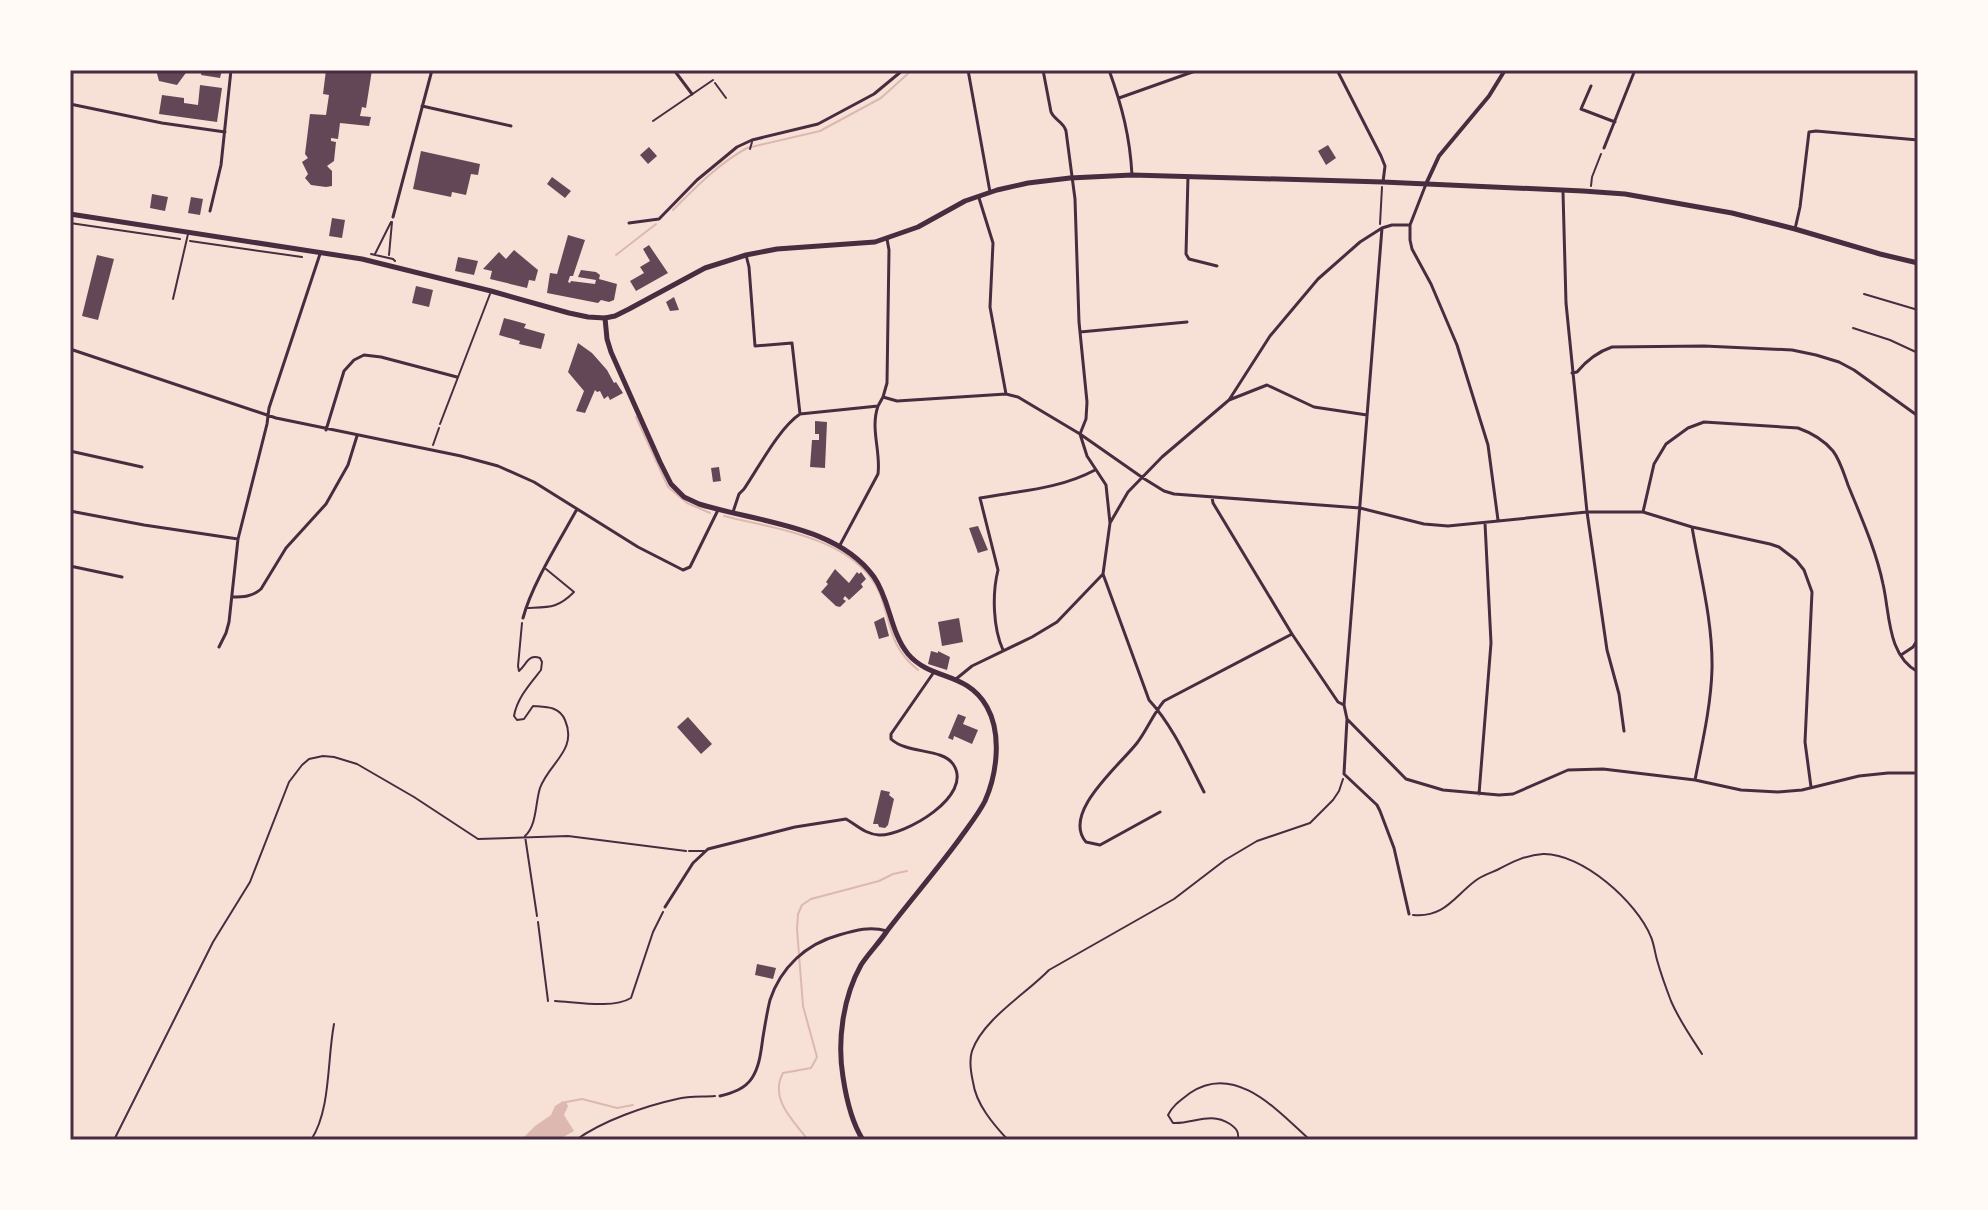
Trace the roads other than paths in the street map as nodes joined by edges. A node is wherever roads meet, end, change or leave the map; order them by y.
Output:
1 (231, 70) edge
2 (432, 70) edge
3 (674, 70) edge
4 (903, 70) edge
5 (968, 70) edge
6 (1043, 70) edge
7 (1109, 70) edge
8 (1198, 70) edge
9 (1337, 70) edge
10 (1347, 70) edge
11 (1505, 70) edge
12 (1635, 70) edge
13 (1340, 75) junction
14 (713, 80) dead end
15 (1591, 86) dead end
16 (692, 94) junction
17 (1119, 98) junction
18 (70, 104) edge
19 (422, 106) junction
20 (653, 121) dead end
21 (1615, 122) junction
22 (511, 126) dead end
23 (225, 132) junction
24 (1918, 140) edge
25 (1604, 148) road end
26 (1132, 175) junction
27 (1188, 176) junction
28 (1072, 178) junction
29 (1383, 182) junction
30 (1426, 184) junction
31 (1563, 190) junction
32 (990, 192) junction
33 (978, 195) junction
34 (210, 211) dead end
35 (70, 214) edge
36 (393, 217) road end
37 (629, 223) dead end
38 (1410, 225) junction
39 (1382, 228) junction
40 (1795, 229) junction
41 (188, 233) junction
42 (887, 239) junction
43 (320, 254) junction
44 (746, 255) junction
45 (1918, 263) edge
46 (1217, 266) dead end
47 (491, 291) junction
48 (1864, 294) dead end
49 (173, 299) dead end
50 (1918, 310) edge
51 (605, 318) junction
52 (1187, 322) dead end
53 (1853, 328) dead end
54 (1080, 332) junction
55 (70, 349) edge
56 (1918, 353) edge
57 (1572, 373) junction
58 (457, 377) junction
59 (1006, 394) junction
60 (883, 397) junction
61 (1229, 400) junction
62 (878, 406) junction
63 (800, 414) junction
64 (268, 415) junction
65 (1367, 415) junction
66 (1918, 416) edge
67 (440, 424) road end
68 (326, 430) junction
69 (1080, 434) junction
70 (357, 436) junction
71 (70, 451) edge
72 (142, 467) dead end
73 (1095, 470) junction
74 (1143, 478) junction
75 (1212, 497) junction
76 (1360, 508) junction
77 (577, 509) junction
78 (718, 510) junction
79 (70, 511) edge
80 (1587, 512) junction
81 (1643, 512) junction
82 (733, 513) junction
83 (1498, 520) junction
84 (1110, 523) junction
85 (1485, 523) junction
86 (1692, 527) junction
87 (238, 539) junction
88 (840, 545) junction
89 (70, 566) edge
90 (545, 568) junction
91 (1103, 574) junction
92 (122, 577) dead end
93 (232, 597) junction
94 (525, 608) junction
95 (523, 618) road end
96 (1292, 634) junction
97 (1918, 639) edge
98 (219, 647) dead end
99 (1003, 650) junction
100 (1901, 655) junction
101 (934, 672) junction
102 (1918, 672) edge
103 (956, 679) junction
104 (1344, 705) junction
105 (1157, 709) junction
106 (1347, 719) junction
107 (1624, 731) dead end
108 (1918, 773) edge
109 (1695, 780) junction
110 (1811, 787) junction
111 (1204, 792) dead end
112 (1479, 794) junction
113 (1160, 812) dead end
114 (689, 851) road end
115 (705, 852) junction
116 (665, 907) road end
117 (1409, 914) road end
118 (538, 922) road end
119 (887, 931) junction
120 (548, 1001) road end
121 (720, 1096) road end
122 (863, 1140) edge

1 - 23 street
2 - 19 street
3 - 16 street
4 - 37 street
5 - 32 street
6 - 28 street
7 - 17 street
8 - 17 street
9 - 13 street
10 - 13 street
11 - 30 street
12 - 21 street
13 - 29 street
14 - 16 lane
15 - 21 street
16 - 20 lane
17 - 26 street
18 - 23 street
19 - 22 street
19 - 36 street
21 - 25 street
23 - 34 street
24 - 40 street
26 - 27 main road
26 - 28 main road
27 - 29 main road
27 - 46 street
28 - 32 main road
28 - 54 street
29 - 30 main road
30 - 31 main road
30 - 38 street
31 - 40 main road
31 - 57 street
32 - 33 main road
33 - 42 main road
33 - 59 street
35 - 41 main road
38 - 39 street
38 - 83 street
39 - 61 street
39 - 65 street
40 - 45 main road
41 - 43 main road
41 - 49 lane
42 - 44 main road
42 - 60 street
43 - 47 main road
43 - 64 street
44 - 51 main road
44 - 63 street
47 - 51 main road
47 - 58 lane
48 - 50 lane
51 - 78 main road
52 - 54 street
53 - 56 lane
54 - 69 street
55 - 64 street
57 - 66 street
57 - 80 street
58 - 67 lane
58 - 68 street
59 - 60 street
59 - 69 street
60 - 62 street
61 - 65 street
61 - 74 street
62 - 63 street
62 - 88 street
63 - 82 street
64 - 68 street
64 - 87 street
65 - 76 street
68 - 70 street
69 - 73 street
69 - 74 street
70 - 77 street
70 - 93 street
71 - 72 street
73 - 84 street
73 - 99 street
74 - 75 street
74 - 84 street
75 - 76 street
75 - 96 street
76 - 85 street
76 - 104 street
77 - 78 street
77 - 90 street
78 - 82 main road
79 - 87 street
80 - 81 street
80 - 83 street
80 - 107 street
81 - 86 street
81 - 100 street
82 - 88 main road
83 - 85 street
84 - 91 street
85 - 112 street
86 - 109 street
86 - 110 street
87 - 93 street
88 - 101 main road
89 - 92 street
90 - 94 street
90 - 94 lane
91 - 99 street
91 - 105 street
93 - 98 street
94 - 95 street
96 - 104 street
96 - 105 street
97 - 100 street
99 - 103 street
100 - 102 street
101 - 103 main road
101 - 115 street
103 - 119 main road
104 - 106 street
105 - 111 street
105 - 113 street
106 - 112 street
106 - 117 street
108 - 110 street
109 - 110 street
109 - 112 street
114 - 115 lane
115 - 116 street
118 - 120 lane
119 - 121 street
119 - 122 main road

